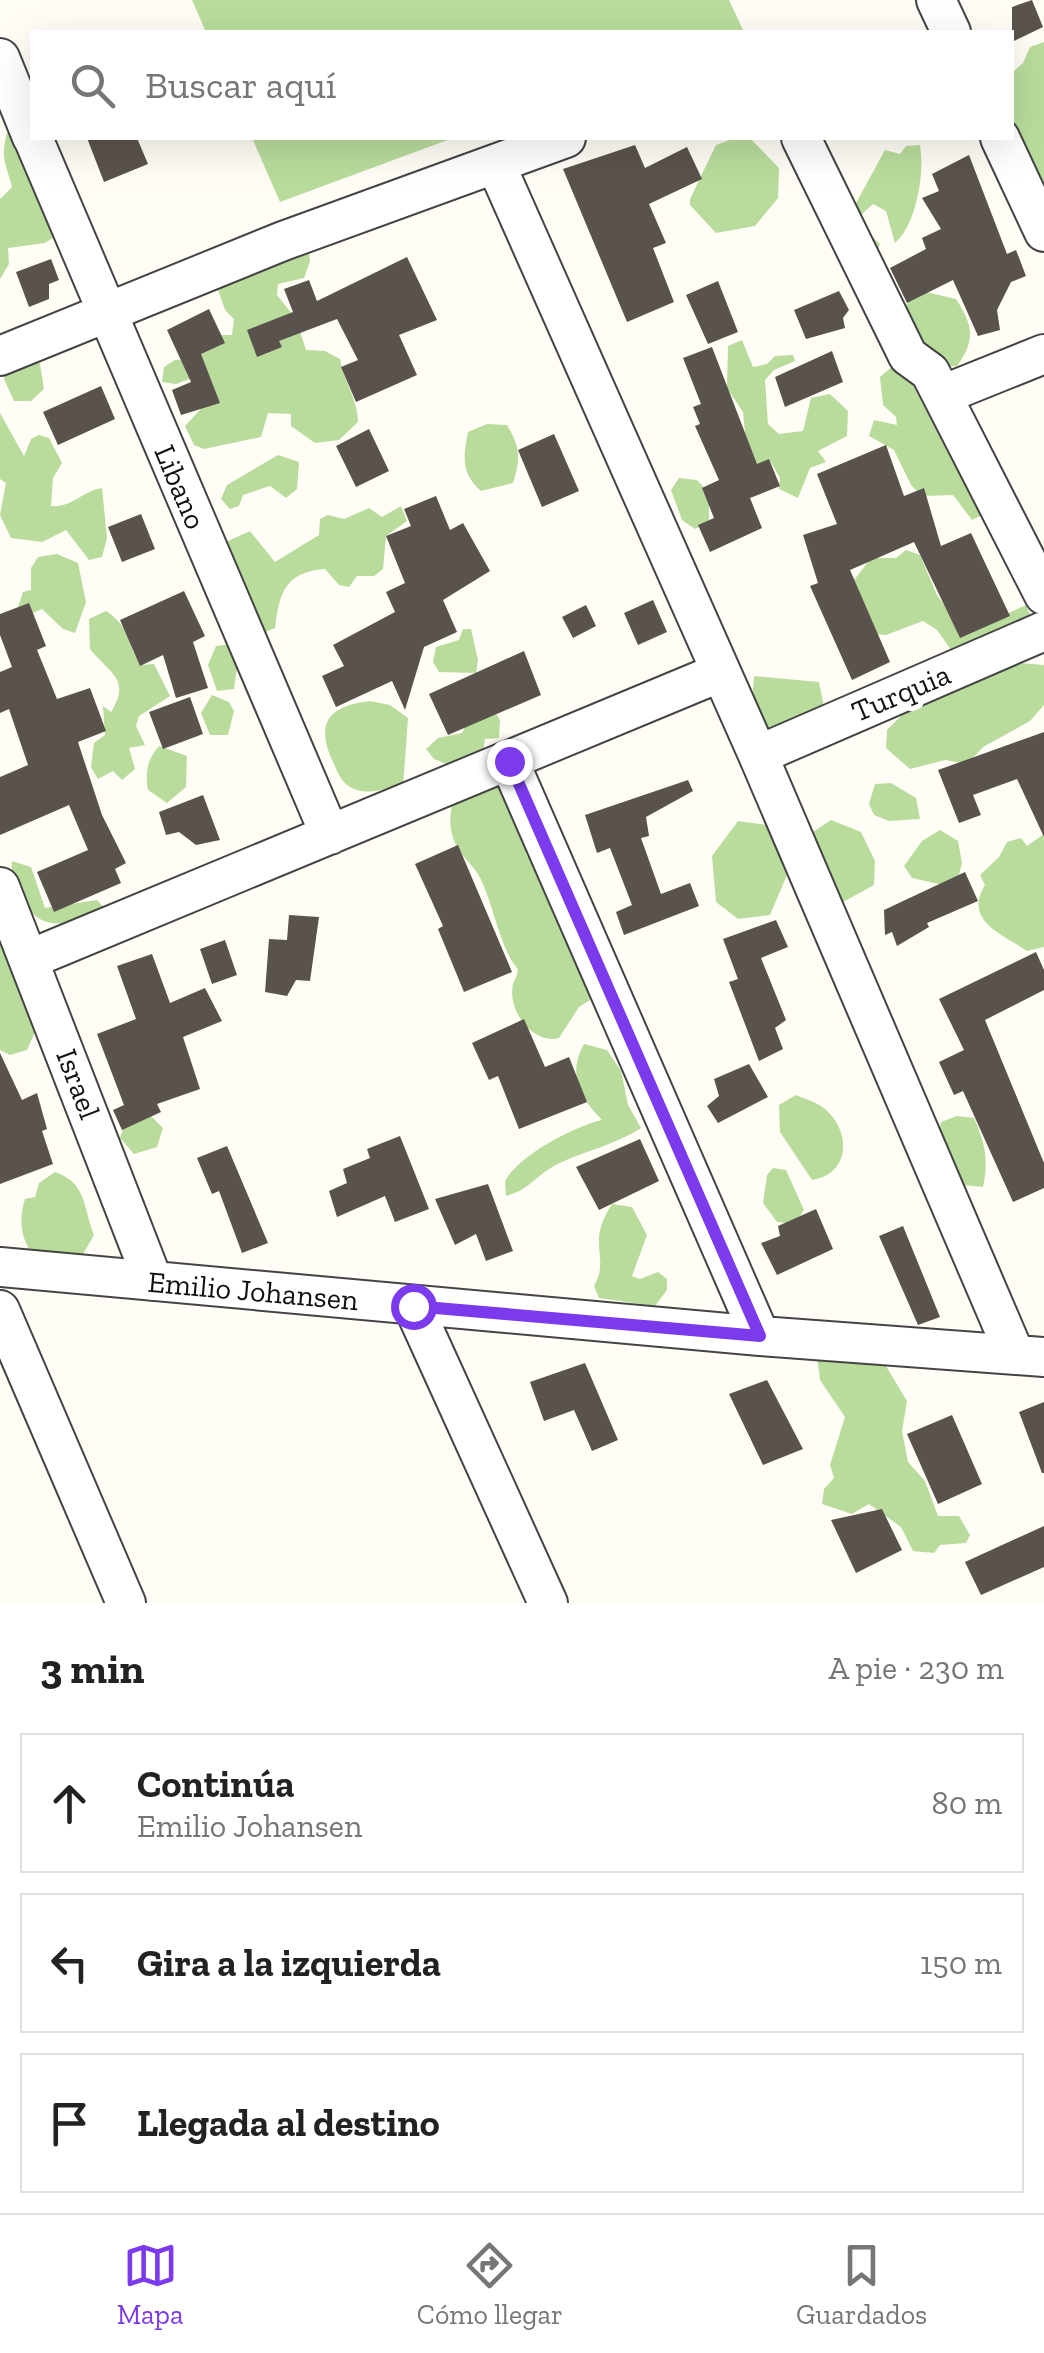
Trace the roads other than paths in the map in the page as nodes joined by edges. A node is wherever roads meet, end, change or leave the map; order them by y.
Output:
1 (936, 0) edge
2 (950, 30) edge
3 (0, 58) edge
4 (30, 130) edge
5 (34, 140) edge
6 (561, 140) edge
7 (802, 140) edge
8 (1001, 140) edge
9 (496, 164) junction
10 (1044, 232) edge
11 (105, 312) junction
12 (1044, 354) edge
13 (0, 356) edge
14 (942, 395) junction
15 (1044, 595) edge
16 (1044, 631) edge
17 (721, 672) junction
18 (758, 756) junction
19 (509, 761) junction
20 (330, 835) junction
21 (0, 887) edge
22 (30, 959) junction
23 (0, 1267) edge
24 (153, 1281) junction
25 (413, 1306) junction
26 (0, 1310) edge
27 (760, 1336) junction
28 (1030, 1356) edge
29 (126, 1603) edge
30 (548, 1603) edge

1 - 2 street
3 - 4 street, Libano
5 - 11 street, Libano
6 - 9 street
7 - 14 street
8 - 10 street
9 - 11 street
9 - 17 street
11 - 13 street
11 - 20 street, Libano
12 - 14 street
14 - 15 street
16 - 18 street, Turquia
17 - 18 street
17 - 19 street
18 - 28 street
19 - 20 street
19 - 27 street
20 - 22 street
21 - 22 street, Israel
22 - 24 street, Israel
23 - 24 street, Emilio Johansen
24 - 25 street, Emilio Johansen
25 - 27 street, Emilio Johansen
25 - 30 street
26 - 29 street
27 - 28 street, Emilio Johansen

